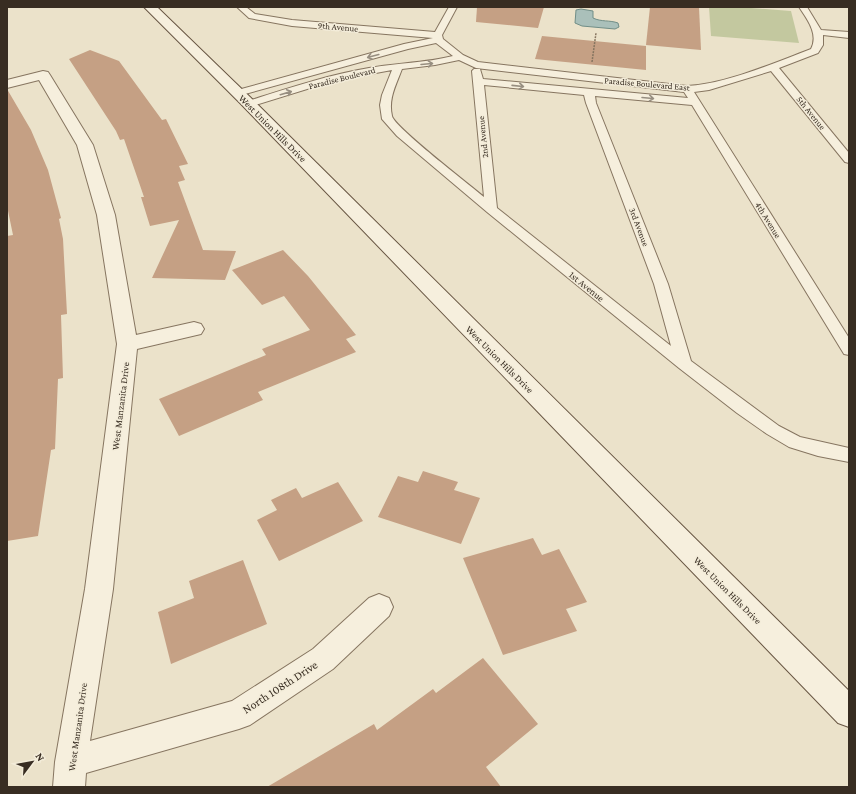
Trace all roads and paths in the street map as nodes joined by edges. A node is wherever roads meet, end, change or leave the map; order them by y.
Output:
1 (150, 7) edge
2 (241, 7) edge
3 (453, 7) edge
4 (803, 7) edge
5 (818, 32) junction
6 (839, 34) junction
7 (849, 35) edge
8 (438, 38) junction
9 (849, 44) edge
10 (460, 57) junction
11 (399, 66) junction
12 (476, 66) junction
13 (773, 67) junction
14 (479, 82) junction
15 (7, 84) edge
16 (687, 89) junction
17 (589, 93) junction
18 (243, 98) junction
19 (695, 102) junction
20 (849, 160) edge
21 (491, 209) junction
22 (194, 329) dead end
23 (127, 344) junction
24 (849, 350) edge
25 (684, 364) junction
26 (849, 455) edge
27 (379, 607) dead end
28 (849, 712) edge
29 (70, 774) edge

1 - 18 street, West Union Hills Drive
2 - 8 lane, 9th Avenue
3 - 8 lane
4 - 5 lane
5 - 6 lane
5 - 13 lane, Paradise Boulevard East
6 - 7 lane
6 - 9 lane
8 - 10 lane, Paradise Boulevard East
8 -> 18 lane, Paradise Boulevard
11 -> 10 lane, Paradise Boulevard
10 - 12 lane, Paradise Boulevard East
18 -> 11 lane, Paradise Boulevard
11 - 21 lane, 1st Avenue
12 - 14 lane, 2nd Avenue
12 - 16 lane, Paradise Boulevard East
13 - 16 lane, Paradise Boulevard East
13 - 20 lane, 5th Avenue
14 -> 17 lane
14 - 21 lane, 2nd Avenue
15 - 23 street, West Manzanita Drive
16 - 19 lane, 4th Avenue
17 -> 19 lane
17 - 25 lane, 3rd Avenue
18 - 28 street, West Union Hills Drive
19 - 24 lane, 4th Avenue
21 - 25 lane, 1st Avenue
22 - 23 street
23 - 29 street, West Manzanita Drive
25 - 26 lane, 1st Avenue
27 - 29 street, North 108th Drive

